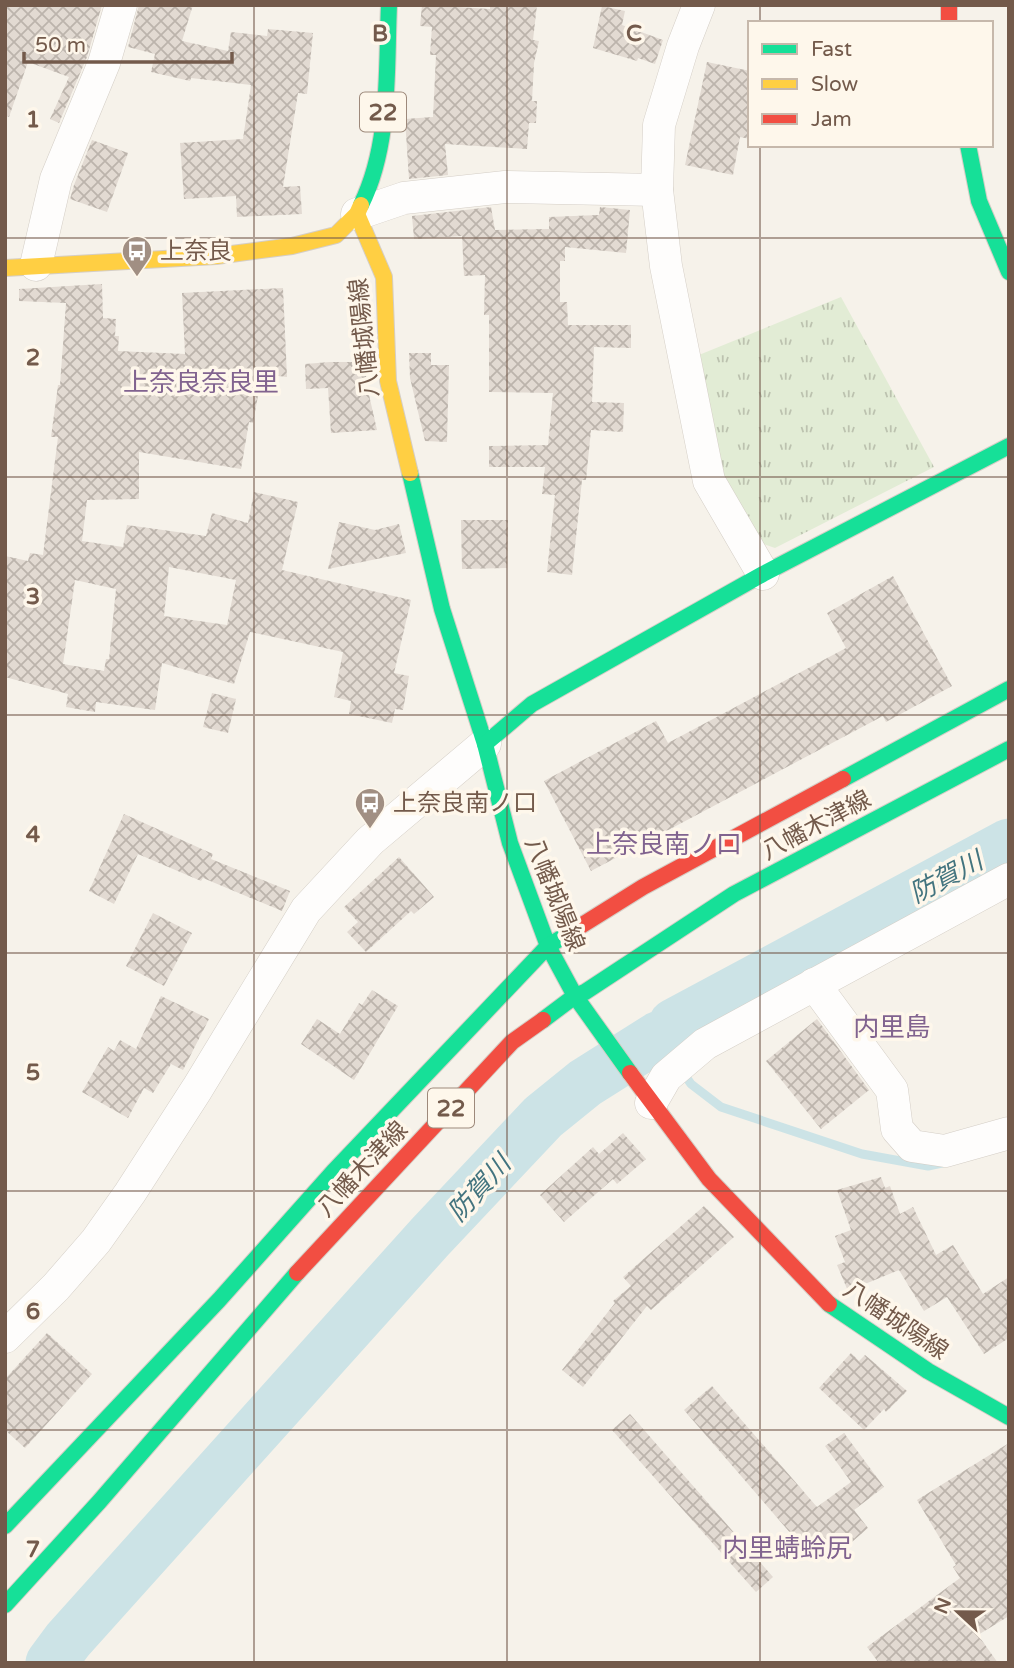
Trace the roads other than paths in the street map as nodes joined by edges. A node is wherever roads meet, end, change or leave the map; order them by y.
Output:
1 (121, 5) edge
2 (389, 5) edge
3 (699, 5) edge
4 (968, 147) edge
5 (657, 190) junction
6 (357, 214) junction
7 (20, 267) edge
8 (1009, 272) edge
9 (1009, 446) edge
10 (763, 574) junction
11 (1009, 689) edge
12 (485, 744) junction
13 (1009, 748) edge
14 (1009, 879) edge
15 (548, 946) junction
16 (814, 985) junction
17 (575, 996) junction
18 (650, 1103) junction
19 (1009, 1133) edge
20 (5, 1336) edge
21 (1009, 1417) edge
22 (5, 1526) edge
23 (5, 1605) edge

1 - 7 street
2 - 6 main road, 22
3 - 5 street
4 - 8 main road
5 - 6 street
5 - 10 street
6 - 7 main road, 22
6 - 12 main road, 八幡城陽線
9 - 10 main road
10 - 12 main road
11 - 15 main road, 八幡木津線 / 22
12 - 15 main road, 八幡城陽線
12 - 20 street
13 - 17 main road, 八幡木津線 / 22
14 - 16 street
15 - 17 main road, 八幡城陽線
15 - 22 main road, 八幡木津線 / 22
16 - 18 street
16 - 19 street
17 - 18 main road, 八幡城陽線
17 - 23 main road, 八幡木津線 / 22
18 - 21 main road, 八幡城陽線

